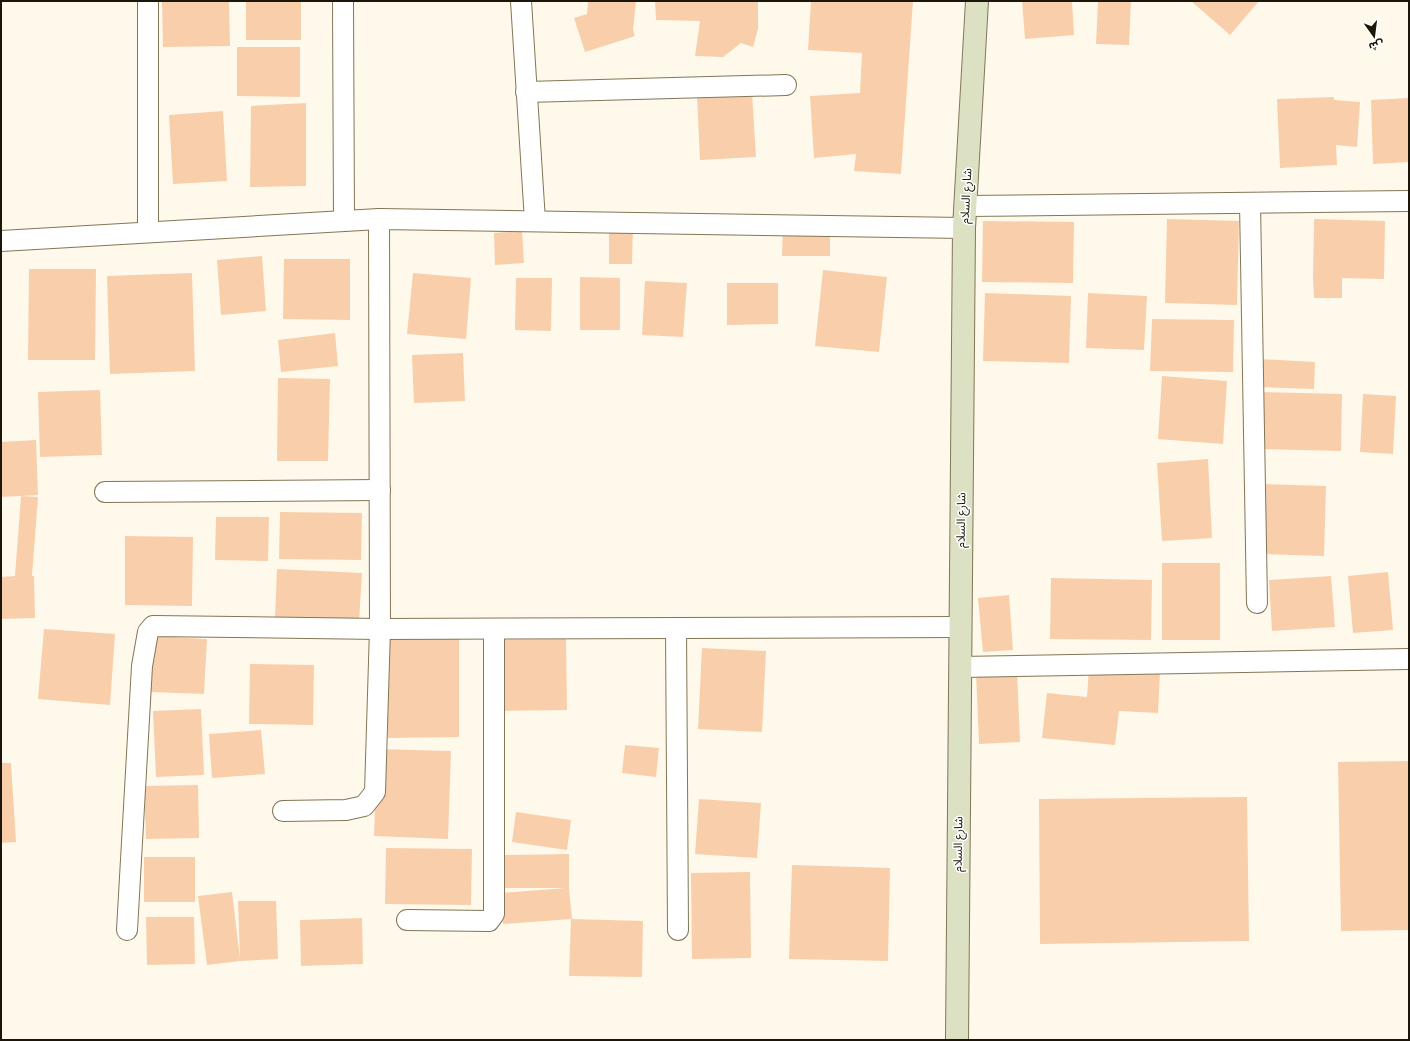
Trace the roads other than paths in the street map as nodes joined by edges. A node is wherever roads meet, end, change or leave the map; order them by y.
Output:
1 (148, 1) edge
2 (343, 1) edge
3 (521, 1) edge
4 (977, 1) edge
5 (786, 85) dead end
6 (526, 92) junction
7 (1409, 201) edge
8 (1250, 203) junction
9 (966, 206) junction
10 (379, 219) junction
11 (344, 221) junction
12 (535, 221) junction
13 (964, 228) junction
14 (148, 232) junction
15 (1, 241) edge
16 (380, 490) junction
17 (105, 492) dead end
18 (1256, 603) dead end
19 (960, 627) junction
20 (676, 628) junction
21 (380, 629) junction
22 (494, 629) junction
23 (1409, 659) edge
24 (960, 667) junction
25 (283, 811) dead end
26 (408, 920) dead end
27 (127, 930) dead end
28 (678, 930) dead end
29 (957, 1040) edge

1 - 14 street
2 - 11 street
3 - 6 street
4 - 9 main road, شارع السلام
5 - 6 street
6 - 12 street
7 - 8 street
8 - 9 street
8 - 18 street
9 - 13 main road, شارع السلام
10 - 11 street
10 - 12 street
10 - 16 street
11 - 14 street
12 - 13 street
13 - 19 main road, شارع السلام
14 - 15 street
16 - 17 street
16 - 21 street
19 - 20 street
19 - 24 main road, شارع السلام
20 - 22 street
20 - 28 street
21 - 22 street
21 - 25 street
21 - 27 street
22 - 26 street
23 - 24 street
24 - 29 main road, شارع السلام

